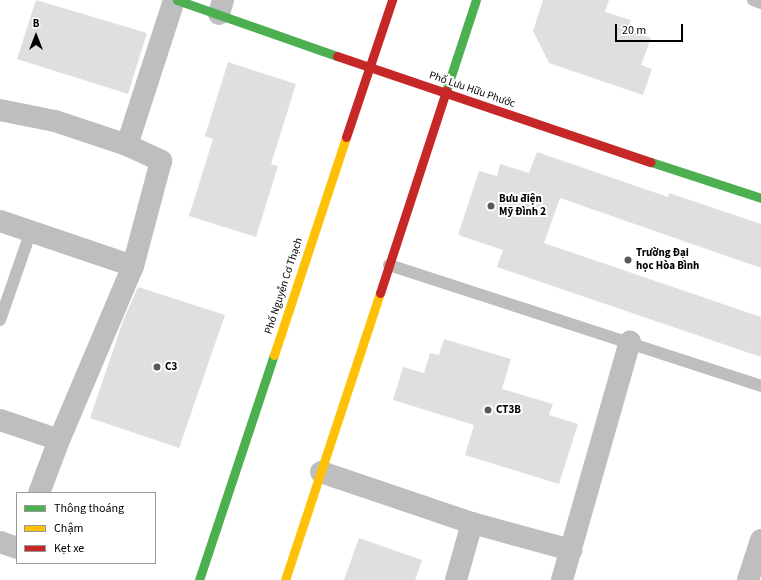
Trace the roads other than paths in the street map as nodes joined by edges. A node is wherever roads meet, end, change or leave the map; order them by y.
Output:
1 (175, 0) edge
2 (392, 0) edge
3 (476, 0) edge
4 (753, 0) edge
5 (761, 3) edge
6 (221, 7) edge
7 (370, 68) junction
8 (445, 93) junction
9 (0, 110) edge
10 (127, 146) junction
11 (761, 198) edge
12 (0, 221) edge
13 (30, 231) junction
14 (389, 265) junction
15 (133, 266) junction
16 (0, 320) edge
17 (630, 342) junction
18 (761, 386) edge
19 (0, 420) edge
20 (58, 440) junction
21 (321, 472) junction
22 (40, 492) edge
23 (472, 523) junction
24 (761, 540) edge
25 (0, 542) edge
26 (16, 548) edge
27 (571, 550) junction
28 (199, 580) edge
29 (285, 580) edge
30 (456, 580) edge
31 (562, 580) edge
32 (748, 580) edge

1 - 6 street, Phố Lưu Hữu Phước
1 - 10 street
2 - 7 street, Phố Nguyễn Cơ Thạch
3 - 8 street
4 - 5 lane
6 - 7 street, Phố Lưu Hữu Phước
7 - 8 street, Phố Lưu Hữu Phước
7 - 28 street, Phố Nguyễn Cơ Thạch
8 - 11 street, Phố Lưu Hữu Phước
8 - 14 street
9 - 10 street
10 - 15 street
12 - 13 street
13 - 15 street
13 - 16 lane
14 - 17 lane
14 - 21 street
15 - 20 street
17 - 18 lane
17 - 27 street
19 - 20 street
20 - 22 street
21 - 23 street
21 - 29 street
23 - 27 street
23 - 30 street
24 - 32 street
25 - 26 street
27 - 31 street

